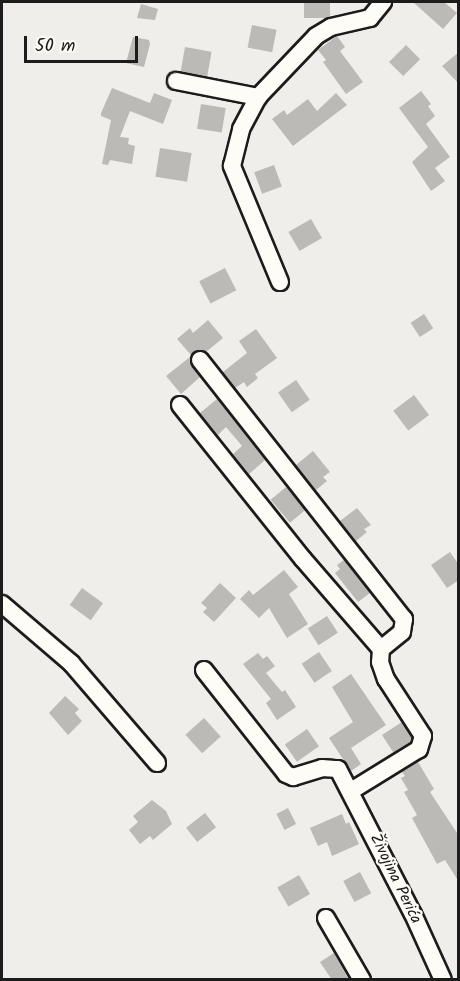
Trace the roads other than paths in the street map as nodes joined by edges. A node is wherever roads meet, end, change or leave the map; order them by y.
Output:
1 (383, 2) edge
2 (176, 81) dead end
3 (258, 97) junction
4 (280, 282) dead end
5 (200, 360) dead end
6 (180, 405) dead end
7 (2, 604) edge
8 (381, 649) junction
9 (204, 670) dead end
10 (158, 763) dead end
11 (348, 786) junction
12 (326, 918) dead end
13 (362, 980) edge
14 (443, 980) edge

1 - 3 street
2 - 3 street
3 - 4 street
5 - 8 street
6 - 8 street
7 - 10 street
8 - 11 street
9 - 11 street
11 - 14 street, Živojina Perića
12 - 13 street

